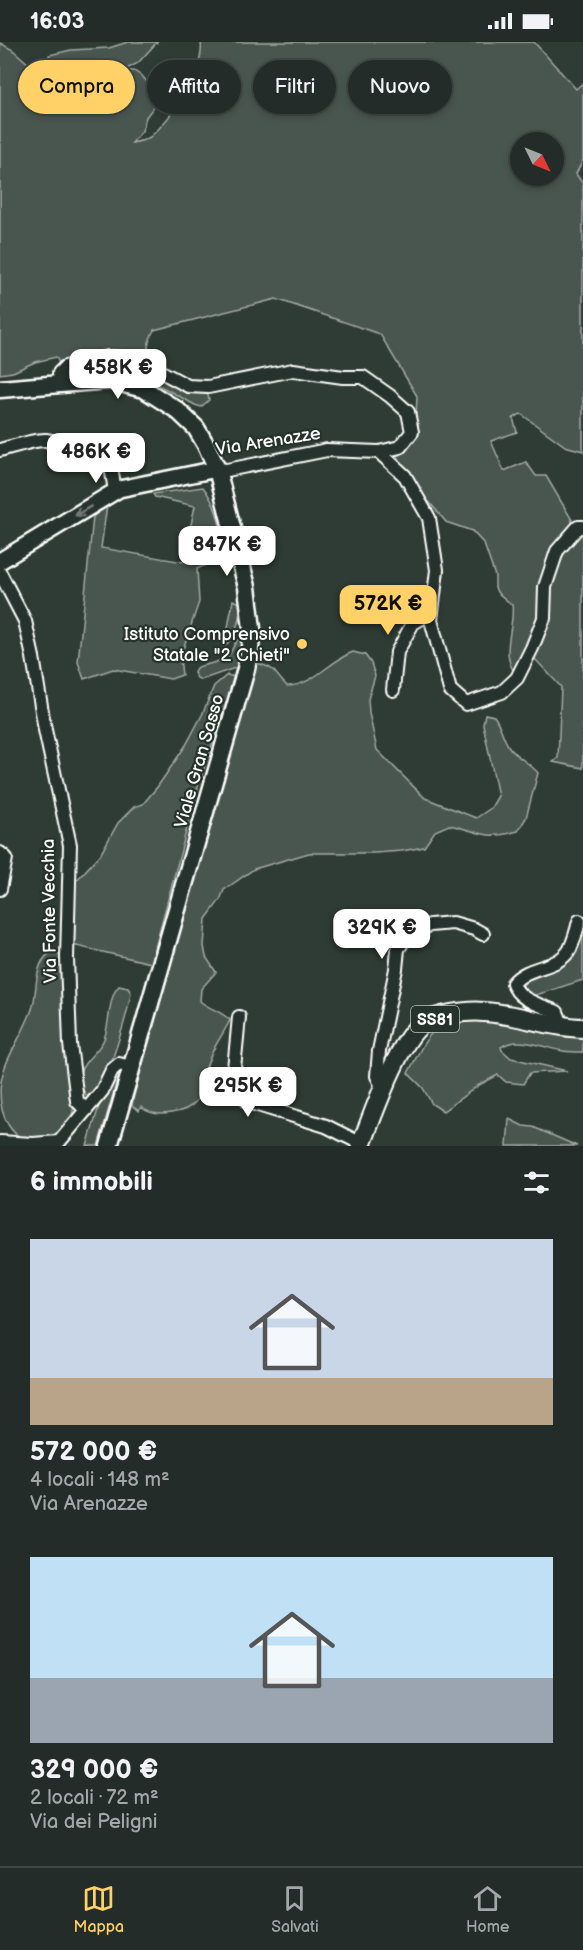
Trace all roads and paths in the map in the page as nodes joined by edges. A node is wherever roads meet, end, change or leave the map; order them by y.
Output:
1 (60, 384) junction
2 (0, 389) edge
3 (0, 450) edge
4 (379, 452) junction
5 (217, 469) junction
6 (116, 491) junction
7 (583, 526) edge
8 (0, 561) edge
9 (0, 573) edge
10 (432, 612) junction
11 (393, 690) dead end
12 (0, 853) edge
13 (0, 889) edge
14 (579, 921) dead end
15 (483, 934) dead end
16 (239, 1017) dead end
17 (563, 1028) junction
18 (583, 1028) edge
19 (131, 1067) junction
20 (383, 1088) junction
21 (86, 1110) junction
22 (0, 1142) edge
23 (361, 1145) edge
24 (109, 1146) edge

1 - 2 main road, Viale Gran Sasso
1 - 4 street
1 - 5 main road, Viale Gran Sasso
3 - 6 street
4 - 5 street, Via Arenazze
4 - 10 street
5 - 6 street, Via Arenazze
5 - 19 main road, Viale Gran Sasso
6 -> 8 street, Via Arenazze
7 - 10 street
9 - 21 street, Via Fonte Vecchia
10 - 11 street
12 - 13 street
14 - 17 street
15 - 20 street
16 - 23 street
17 - 18 main road, SS81
17 - 20 main road, SS81
19 - 21 street
19 - 24 main road, Viale Gran Sasso
20 - 23 main road, SS81
21 - 22 street

